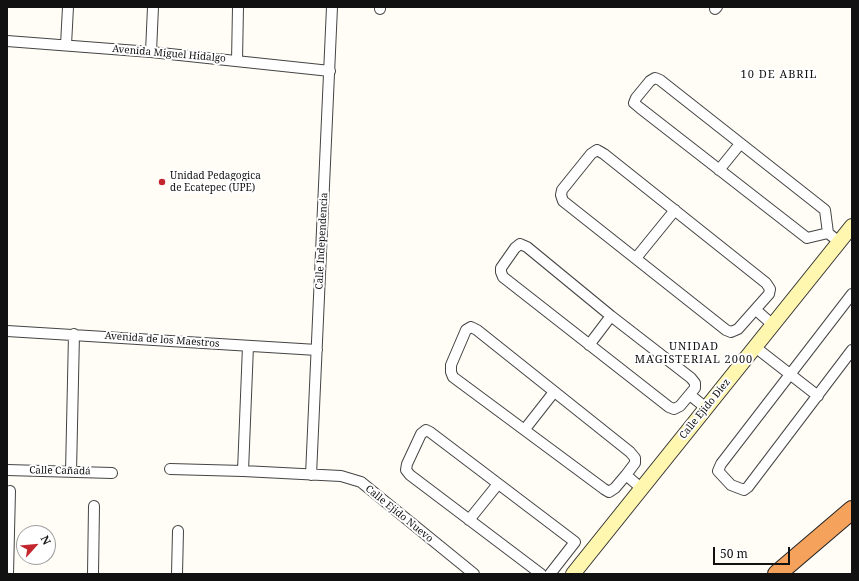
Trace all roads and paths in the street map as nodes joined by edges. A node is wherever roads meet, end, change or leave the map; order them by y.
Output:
1 (68, 7) edge
2 (153, 7) edge
3 (238, 7) edge
4 (332, 7) edge
5 (7, 41) edge
6 (66, 45) junction
7 (150, 52) junction
8 (237, 61) junction
9 (330, 71) junction
10 (740, 144) junction
11 (719, 170) junction
12 (675, 210) junction
13 (828, 233) junction
14 (847, 236) edge
15 (636, 258) junction
16 (852, 294) edge
17 (756, 310) junction
18 (610, 316) junction
19 (773, 325) junction
20 (7, 331) edge
21 (74, 334) junction
22 (589, 345) junction
23 (248, 346) junction
24 (755, 347) junction
25 (317, 350) junction
26 (852, 350) edge
27 (790, 375) junction
28 (554, 392) junction
29 (690, 395) junction
30 (818, 396) junction
31 (706, 408) junction
32 (525, 429) junction
33 (170, 469) dead end
34 (7, 470) edge
35 (243, 471) junction
36 (71, 472) junction
37 (112, 472) dead end
38 (311, 475) junction
39 (626, 475) junction
40 (498, 484) junction
41 (641, 488) junction
42 (10, 490) dead end
43 (94, 506) dead end
44 (852, 510) edge
45 (469, 520) junction
46 (178, 531) dead end
47 (823, 534) junction
48 (563, 559) junction
49 (575, 572) edge
50 (8, 574) edge
51 (93, 574) edge
52 (177, 574) edge
53 (474, 574) edge
54 (541, 574) edge
55 (550, 574) edge
56 (766, 574) edge
57 (777, 574) edge

1 - 6 street
2 - 7 street
3 - 8 street
4 - 9 street, Calle Independencia
5 - 6 street, Avenida Miguel Hidalgo
6 - 7 street, Avenida Miguel Hidalgo
7 - 8 street, Avenida Miguel Hidalgo
8 - 9 street, Avenida Miguel Hidalgo
9 - 25 street, Calle Independencia
10 - 11 street
10 - 11 street
10 - 13 street
11 - 13 street
12 - 15 street
12 - 15 street
12 - 17 street
13 - 14 street
14 - 19 main road, Calle Ejido Diez
15 - 17 street
16 - 27 street
17 - 19 street
18 - 22 street
18 - 22 street
18 - 29 street
19 - 24 main road, Calle Ejido Diez
20 - 21 street, Avenida de los Maestros
21 - 23 street, Avenida de los Maestros
21 - 36 street
22 - 29 street
23 - 25 street, Avenida de los Maestros
23 - 35 street
24 - 27 street
24 - 31 main road, Calle Ejido Diez
25 - 38 street, Calle Independencia
26 - 30 street
27 - 30 street
27 - 30 street
28 - 32 street
28 - 32 street
28 - 39 street
29 - 31 street
31 - 41 main road, Calle Ejido Diez
32 - 39 street
33 - 35 street, Calle Ejido Nuevo
34 - 36 street, Calle Cañadá
35 - 38 street, Calle Ejido Nuevo
36 - 37 street, Calle Cañadá
38 - 53 street, Calle Ejido Nuevo
39 - 41 street
40 - 45 street
40 - 45 street
40 - 48 street
41 - 49 main road, Calle Ejido Diez
42 - 50 street
43 - 51 street
44 - 47 highway
45 - 54 street
46 - 52 street
47 - 56 highway
47 - 57 highway
48 - 49 street
48 - 55 street

